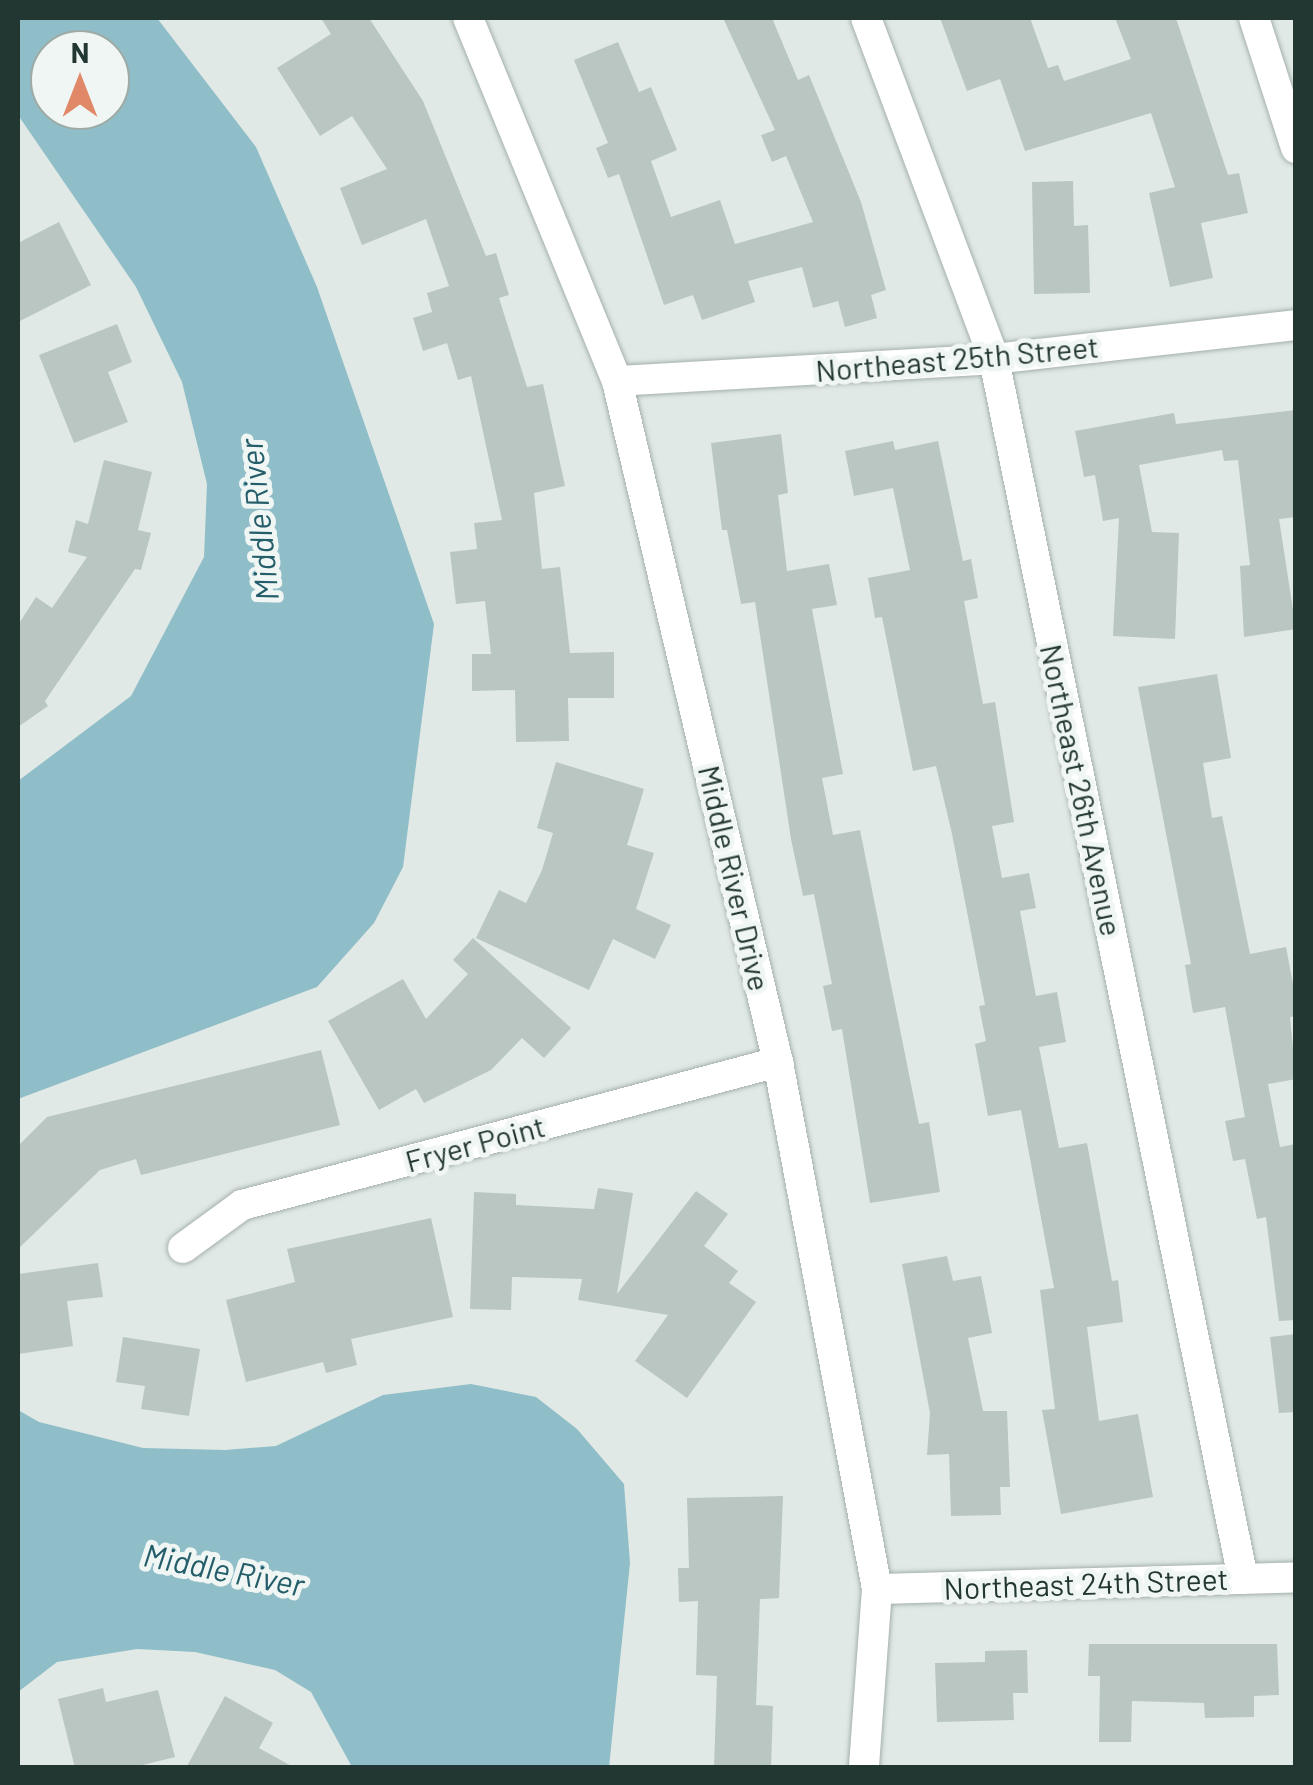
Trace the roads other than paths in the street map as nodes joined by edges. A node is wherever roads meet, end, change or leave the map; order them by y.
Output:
1 (468, 18) edge
2 (866, 18) edge
3 (1254, 18) edge
4 (1296, 148) edge
5 (1296, 325) edge
6 (994, 359) junction
7 (617, 381) junction
8 (778, 1062) junction
9 (183, 1248) dead end
10 (1296, 1577) edge
11 (1244, 1579) junction
12 (877, 1589) junction
13 (864, 1768) edge

1 - 7 street, Middle River Drive
2 - 6 street, Northeast 26th Avenue
3 - 4 street
5 - 6 street, Northeast 25th Street
6 - 7 street, Northeast 25th Street
6 - 11 street, Northeast 26th Avenue
7 - 8 street, Middle River Drive
8 - 9 street, Fryer Point
8 - 12 street, Middle River Drive
10 - 11 street, Northeast 24th Street
11 - 12 street, Northeast 24th Street
12 - 13 street, Middle River Drive

